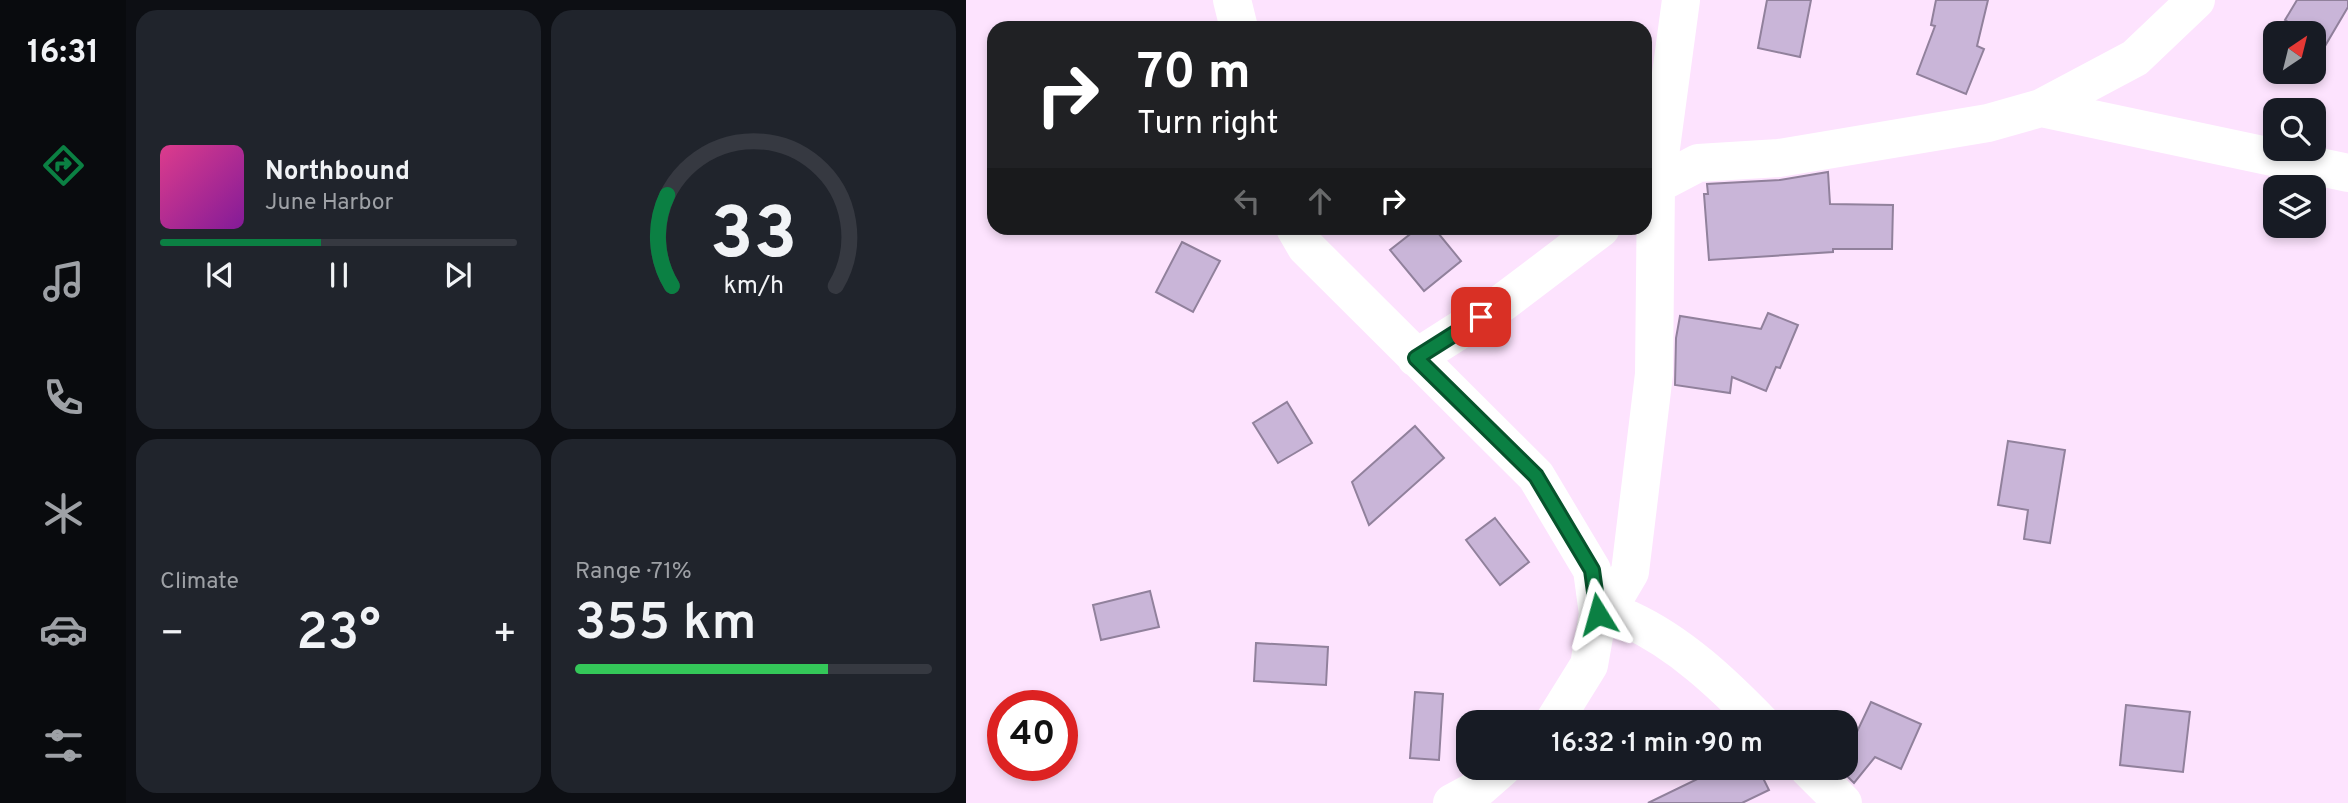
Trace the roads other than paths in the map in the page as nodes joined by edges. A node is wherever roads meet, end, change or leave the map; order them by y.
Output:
1 (1232, 0) edge
2 (1681, 0) edge
3 (2196, 0) edge
4 (1237, 21) edge
5 (2042, 108) junction
6 (2348, 173) edge
7 (1652, 177) edge
8 (1652, 188) edge
9 (1299, 235) edge
10 (1592, 235) edge
11 (1651, 235) edge
12 (1416, 358) junction
13 (1598, 614) junction
14 (1561, 710) edge
15 (1748, 710) edge
16 (1488, 780) edge
17 (1820, 780) edge
18 (1452, 803) edge
19 (1843, 803) edge

1 - 4 street
2 - 7 street
3 - 5 street
5 - 6 street
5 - 8 street
9 - 12 street
10 - 12 street
11 - 13 street
12 - 13 street
13 - 14 street
13 - 15 street
16 - 18 street
17 - 19 street

